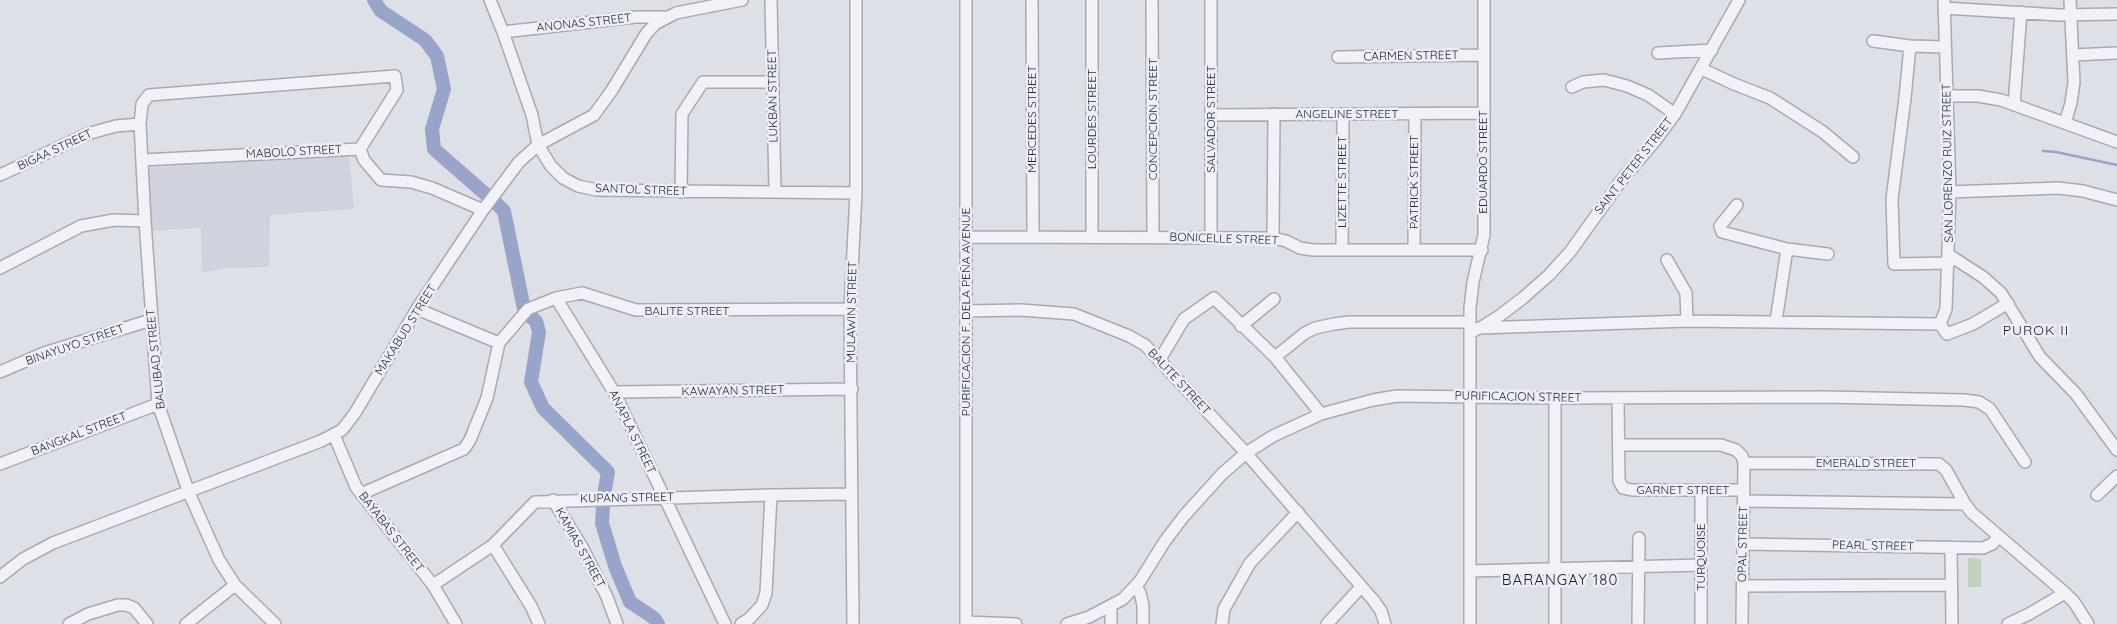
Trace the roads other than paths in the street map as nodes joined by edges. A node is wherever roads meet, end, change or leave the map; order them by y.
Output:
1 (490, 0) edge
2 (742, 0) edge
3 (771, 0) edge
4 (856, 0) edge
5 (966, 0) edge
6 (1032, 0) edge
7 (1092, 0) edge
8 (1152, 0) edge
9 (1211, 0) edge
10 (1484, 0) edge
11 (1739, 0) edge
12 (2070, 0) edge
13 (1944, 4) edge
14 (2021, 12) junction
15 (2117, 14) edge
16 (2072, 16) junction
17 (665, 17) junction
18 (503, 32) junction
19 (1873, 41) dead end
20 (1910, 46) junction
21 (1945, 47) junction
22 (1712, 50) junction
23 (1658, 52) dead end
24 (2117, 53) edge
25 (1484, 55) junction
26 (2073, 55) junction
27 (1338, 57) dead end
28 (1702, 69) junction
29 (773, 82) junction
30 (1572, 87) dead end
31 (1947, 96) junction
32 (2014, 105) junction
33 (1274, 114) junction
34 (1343, 114) junction
35 (1414, 114) junction
36 (1483, 114) junction
37 (1675, 114) junction
38 (1211, 115) junction
39 (2065, 123) junction
40 (140, 124) junction
41 (2117, 142) edge
42 (538, 145) junction
43 (360, 149) junction
44 (1853, 157) dead end
45 (142, 160) junction
46 (0, 175) edge
47 (681, 192) junction
48 (775, 192) junction
49 (1950, 192) junction
50 (856, 193) junction
51 (2117, 200) edge
52 (1738, 205) dead end
53 (483, 210) junction
54 (145, 221) junction
55 (966, 237) junction
56 (1033, 237) junction
57 (1092, 238) junction
58 (1153, 238) junction
59 (1211, 238) junction
60 (1273, 238) junction
61 (1787, 248) junction
62 (1342, 250) junction
63 (1414, 250) junction
64 (1482, 250) junction
65 (1828, 254) dead end
66 (1949, 259) junction
67 (1667, 260) dead end
68 (0, 268) edge
69 (556, 298) junction
70 (1274, 299) dead end
71 (2008, 303) junction
72 (417, 309) junction
73 (850, 310) junction
74 (966, 311) junction
75 (151, 320) junction
76 (1776, 320) junction
77 (1687, 321) junction
78 (1940, 324) junction
79 (1241, 326) junction
80 (1473, 328) junction
81 (499, 343) junction
82 (1275, 357) junction
83 (1159, 361) junction
84 (0, 372) edge
85 (852, 389) junction
86 (614, 392) junction
87 (1471, 397) junction
88 (1555, 398) junction
89 (1618, 398) junction
90 (158, 404) junction
91 (1321, 414) junction
92 (334, 435) junction
93 (1619, 445) junction
94 (2117, 450) edge
95 (1246, 452) junction
96 (2024, 462) dead end
97 (1744, 463) junction
98 (0, 464) edge
99 (2117, 476) edge
100 (1701, 490) junction
101 (189, 493) junction
102 (361, 494) junction
103 (851, 494) junction
104 (771, 495) junction
105 (2097, 495) dead end
106 (1744, 496) junction
107 (663, 498) junction
108 (553, 500) junction
109 (1965, 504) junction
110 (1298, 512) junction
111 (1999, 537) junction
112 (1639, 538) dead end
113 (1743, 544) junction
114 (493, 545) junction
115 (1951, 547) junction
116 (1701, 565) junction
117 (1639, 566) junction
118 (1555, 568) junction
119 (1470, 570) junction
120 (0, 577) edge
121 (235, 585) junction
122 (433, 585) junction
123 (1951, 585) junction
124 (1136, 586) junction
125 (1743, 586) junction
126 (1361, 587) junction
127 (2065, 593) junction
128 (1111, 606) junction
129 (1089, 620) edge
130 (966, 623) edge
131 (69, 624) edge
132 (147, 624) edge
133 (186, 624) edge
134 (275, 624) edge
135 (456, 624) edge
136 (539, 624) edge
137 (617, 624) edge
138 (724, 624) edge
139 (741, 624) edge
140 (853, 624) edge
141 (1016, 624) edge
142 (1067, 624) edge
143 (1111, 624) edge
144 (1143, 624) edge
145 (1222, 624) edge
146 (1327, 624) edge
147 (1385, 624) edge
148 (1470, 624) edge
149 (1555, 624) edge
150 (1638, 624) edge
151 (1701, 624) edge
152 (1742, 624) edge
153 (1952, 624) edge
154 (2008, 624) edge
155 (2088, 624) edge

1 - 18 street, SANTOL STREET
2 - 17 street, MAKABUD STREET
3 - 29 street, LUKBAN STREET
4 - 50 street, MULAWIN STREET
5 - 55 street, PURIFICACION F. DELA PEÑA AVENUE
6 - 56 street, MERCEDES STREET
7 - 57 street, LOURDES STREET
8 - 58 street, CONCEPCION STREET
9 - 38 street, SALVADOR STREET
10 - 25 street, EDUARDO STREET
11 - 22 street, SAINT PETER STREET
12 - 16 street
13 - 14 street
13 - 21 street, SAN LORENZO RUIZ STREET
14 - 16 street
14 - 32 street
15 - 16 street
16 - 26 street
17 - 18 street, ANONAS STREET
17 - 42 street, MAKABUD STREET
18 - 42 street, SANTOL STREET
19 - 20 street
20 - 21 street
20 - 66 street
21 - 31 street, SAN LORENZO RUIZ STREET
22 - 23 street
22 - 28 street, SAINT PETER STREET
24 - 26 street
25 - 27 street, CARMEN STREET
25 - 36 street, EDUARDO STREET
26 - 39 street
28 - 37 street, SAINT PETER STREET
28 - 44 street
29 - 47 street
29 - 48 street, LUKBAN STREET
30 - 37 street
31 - 32 street
31 - 49 street, SAN LORENZO RUIZ STREET
32 - 39 street
33 - 34 street, ANGELINE STREET
33 - 38 street, ANGELINE STREET
33 - 60 street
34 - 35 street, ANGELINE STREET
34 - 62 street, LIZETTE STREET
35 - 36 street, ANGELINE STREET
35 - 63 street, PATRICK STREET
36 - 64 street, EDUARDO STREET
37 - 80 street, SAINT PETER STREET
38 - 59 street, SALVADOR STREET
39 - 41 street
40 - 43 street, BALUBAD STREET
40 - 45 street, BALUBAD STREET
40 - 46 street, BIGAA STREET
42 - 47 street, SANTOL STREET
42 - 53 street, MAKABUD STREET
43 - 45 street, MABOLO STREET
43 - 53 street, MABOLO STREET
45 - 54 street, BALUBAD STREET
47 - 48 street, SANTOL STREET
48 - 50 street, SANTOL STREET
49 - 51 street
49 - 66 street, SAN LORENZO RUIZ STREET
50 - 73 street, MULAWIN STREET
52 - 61 street
53 - 72 street, MAKABUD STREET
54 - 68 street
54 - 75 street, BALUBAD STREET
55 - 56 street, BONICELLE STREET
55 - 74 street, PURIFICACION F. DELA PEÑA AVENUE
56 - 57 street, BONICELLE STREET
57 - 58 street, BONICELLE STREET
58 - 59 street, BONICELLE STREET
59 - 60 street, BONICELLE STREET
60 - 62 street, BONICELLE STREET
61 - 65 street
61 - 76 street
62 - 63 street, BONICELLE STREET
63 - 64 street, BONICELLE STREET
64 - 80 street, EDUARDO STREET
66 - 71 street
66 - 78 street, SAN LORENZO RUIZ STREET
67 - 77 street
69 - 73 street, BALITE STREET
69 - 81 street, BALITE STREET
69 - 86 street, ANAPLA STREET
70 - 79 street
71 - 78 street
71 - 94 street
72 - 81 street
72 - 92 street, MAKABUD STREET
73 - 85 street, MULAWIN STREET
74 - 83 street, BALITE STREET
74 - 130 street, PURIFICACION F. DELA PEÑA AVENUE
75 - 84 street, BINAYUYO STREET
75 - 90 street, BALUBAD STREET
76 - 77 street
76 - 78 street
77 - 80 street
79 - 82 street
79 - 83 street
80 - 82 street
80 - 87 street, EDUARDO STREET
81 - 102 street, BALITE STREET
82 - 91 street
83 - 95 street, BALITE STREET
85 - 86 street, KAWAYAN STREET
85 - 103 street, MULAWIN STREET
86 - 107 street, ANAPLA STREET
87 - 88 street, PURIFICACION STREET
87 - 91 street, PURIFICACION STREET
87 - 119 street, EDUARDO STREET
88 - 89 street, PURIFICACION STREET
88 - 118 street
89 - 93 street
89 - 96 street, PURIFICACION STREET
90 - 98 street, BANGKAL STREET
90 - 101 street, BALUBAD STREET
91 - 95 street, PURIFICACION STREET
92 - 101 street, MAKABUD STREET
92 - 102 street, BAYABAS STREET
93 - 97 street
93 - 100 street, GARNET STREET
95 - 110 street, BALITE STREET
95 - 124 street, PURIFICACION STREET
97 - 106 street, OPAL STREET
97 - 109 street, EMERALD STREET
99 - 105 street
100 - 106 street, GARNET STREET
100 - 116 street, TURQUOISE
101 - 120 street, MAKABUD STREET
101 - 121 street, BALUBAD STREET
102 - 122 street, BAYABAS STREET
103 - 104 street, KUPANG STREET
103 - 140 street, MULAWIN STREET
104 - 107 street, KUPANG STREET
104 - 139 street
106 - 109 street, GARNET STREET
106 - 113 street, OPAL STREET
107 - 108 street, KUPANG STREET
107 - 138 street, ANAPLA STREET
108 - 114 street, KUPANG STREET
108 - 137 street, KAMIAS STREET
109 - 111 street, EMERALD STREET
110 - 126 street, BALITE STREET
110 - 145 street
111 - 115 street, PEARL STREET
111 - 127 street, EMERALD STREET
112 - 117 street
113 - 115 street, PEARL STREET
113 - 125 street, OPAL STREET
114 - 122 street, KUPANG STREET
114 - 136 street
115 - 123 street
116 - 117 street
116 - 151 street, TURQUOISE
117 - 118 street
117 - 150 street
118 - 119 street
118 - 149 street
119 - 148 street, EDUARDO STREET
121 - 133 street
121 - 134 street, BALUBAD STREET
122 - 135 street, BAYABAS STREET
123 - 125 street
123 - 153 street
124 - 128 street, PURIFICACION STREET
124 - 144 street
125 - 152 street, OPAL STREET
126 - 146 street
126 - 147 street
127 - 154 street
127 - 155 street, EMERALD STREET
128 - 129 street, PURIFICACION STREET
128 - 143 street
129 - 142 street, PURIFICACION STREET
130 - 141 street
131 - 132 street

